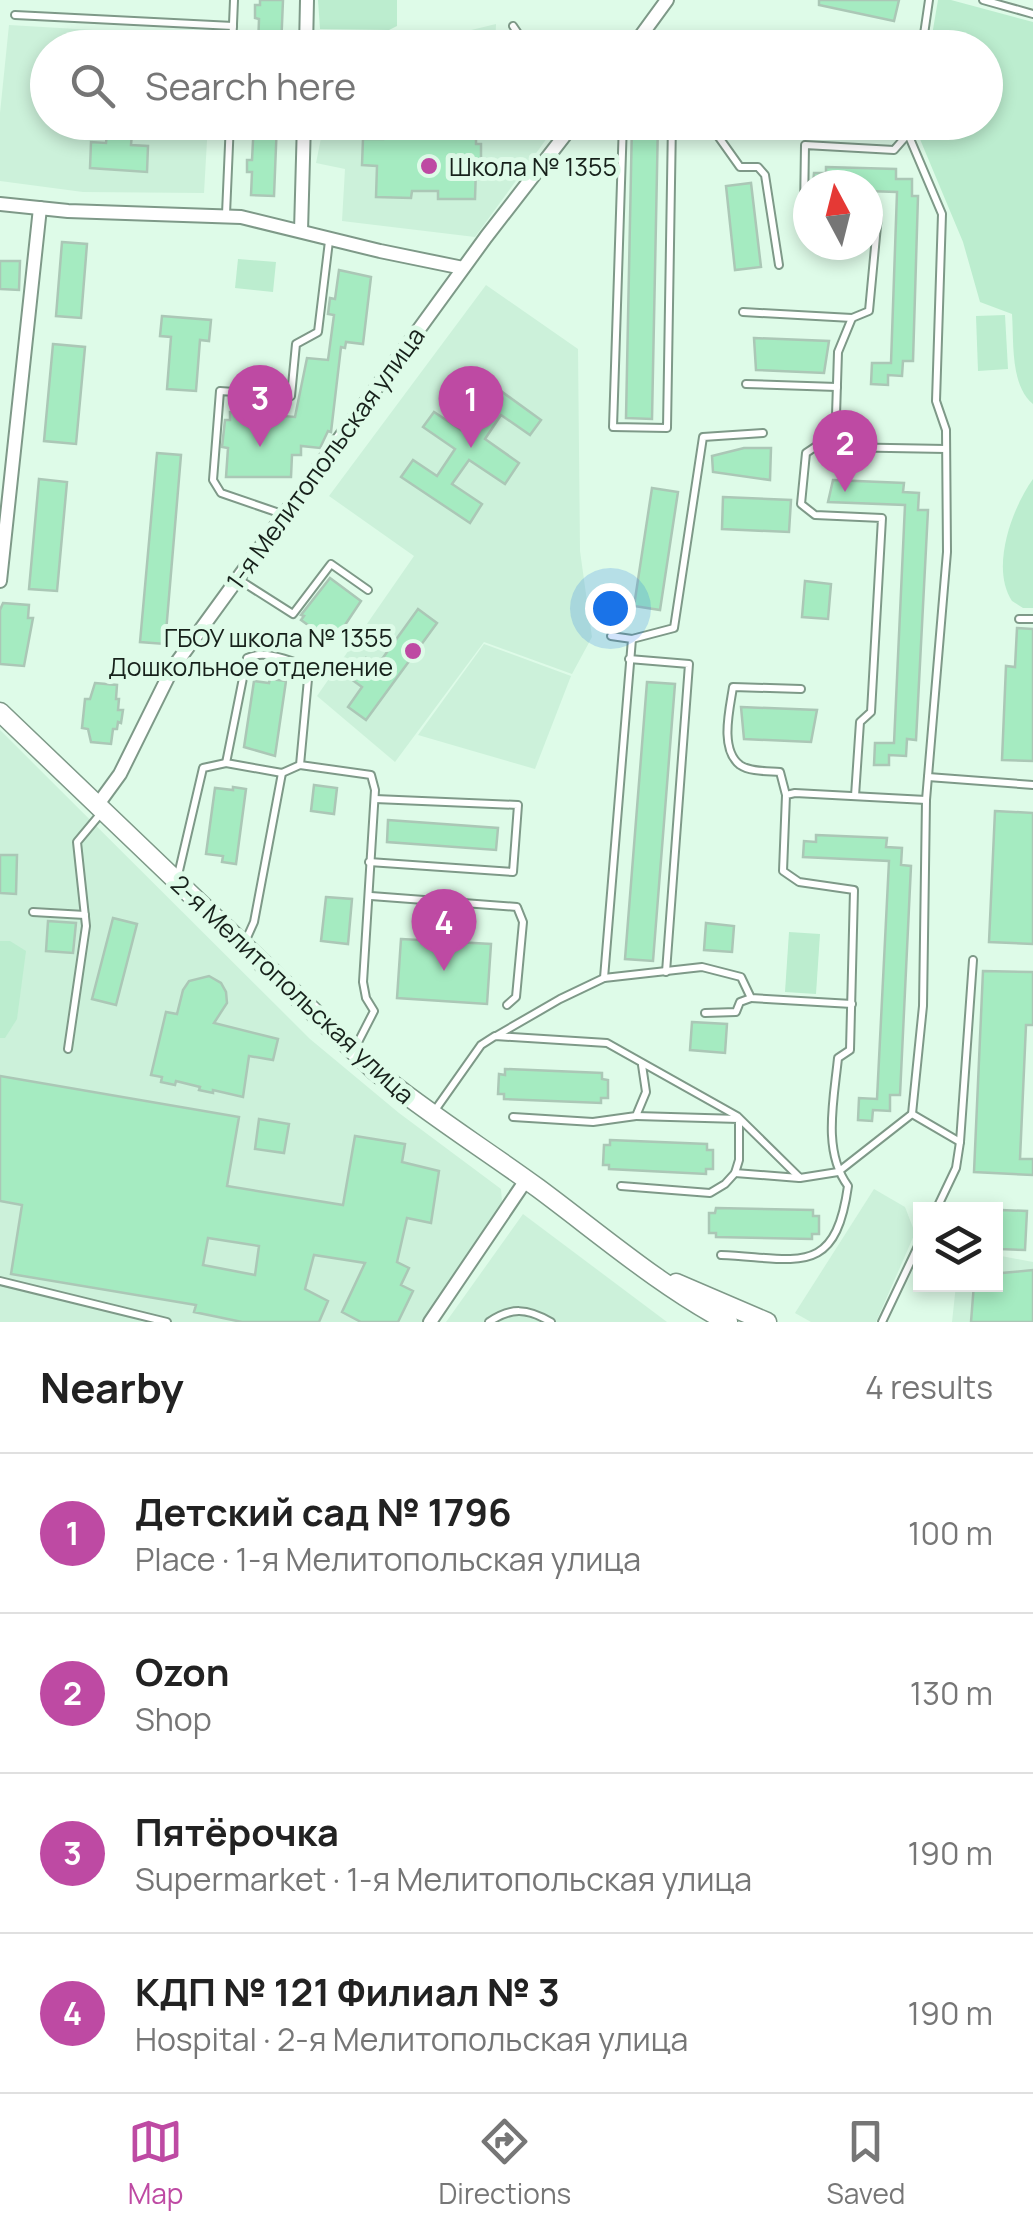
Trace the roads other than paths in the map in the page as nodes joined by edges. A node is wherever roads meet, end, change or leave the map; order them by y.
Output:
1 (234, 0) edge
2 (307, 0) edge
3 (666, 0) edge
4 (929, 0) edge
5 (983, 0) edge
6 (15, 14) dead end
7 (1033, 14) edge
8 (233, 26) junction
9 (513, 26) dead end
10 (233, 30) edge
11 (306, 30) edge
12 (516, 30) edge
13 (647, 30) edge
14 (925, 30) edge
15 (229, 140) edge
16 (304, 140) edge
17 (561, 140) edge
18 (623, 140) edge
19 (672, 140) edge
20 (721, 140) edge
21 (903, 140) edge
22 (911, 140) edge
23 (805, 170) edge
24 (0, 204) edge
25 (40, 208) junction
26 (226, 215) junction
27 (301, 231) junction
28 (329, 238) junction
29 (874, 260) edge
30 (778, 264) dead end
31 (464, 268) junction
32 (743, 312) dead end
33 (852, 318) junction
34 (746, 384) dead end
35 (837, 387) junction
36 (763, 433) dead end
37 (834, 447) junction
38 (946, 449) junction
39 (286, 515) junction
40 (236, 578) junction
41 (0, 581) edge
42 (368, 590) dead end
43 (1019, 618) dead end
44 (1033, 619) edge
45 (612, 636) dead end
46 (632, 639) junction
47 (629, 660) junction
48 (801, 690) dead end
49 (0, 712) edge
50 (226, 763) junction
51 (300, 766) junction
52 (282, 773) junction
53 (928, 777) junction
54 (1033, 785) edge
55 (786, 795) junction
56 (855, 796) junction
57 (375, 799) junction
58 (926, 800) junction
59 (99, 810) junction
60 (369, 862) junction
61 (176, 881) junction
62 (371, 896) junction
63 (33, 912) dead end
64 (85, 915) junction
65 (243, 946) junction
66 (974, 960) dead end
67 (666, 972) junction
68 (604, 978) junction
69 (751, 998) junction
70 (507, 1004) dead end
71 (852, 1004) junction
72 (706, 1013) dead end
73 (495, 1036) junction
74 (68, 1050) dead end
75 (353, 1051) junction
76 (641, 1064) junction
77 (912, 1114) junction
78 (432, 1116) junction
79 (636, 1116) junction
80 (513, 1118) dead end
81 (740, 1119) junction
82 (960, 1142) junction
83 (734, 1172) junction
84 (838, 1172) junction
85 (800, 1178) junction
86 (526, 1180) junction
87 (621, 1186) dead end
88 (940, 1202) edge
89 (722, 1255) dead end
90 (913, 1257) edge
91 (655, 1276) junction
92 (0, 1281) edge
93 (110, 1308) junction
94 (698, 1315) edge
95 (107, 1322) edge
96 (167, 1322) edge
97 (430, 1322) edge
98 (488, 1322) edge
99 (550, 1322) edge
100 (728, 1322) edge
101 (767, 1322) edge
102 (882, 1322) edge

1 - 8 lane
2 - 11 street
3 - 13 street
4 - 14 lane
5 - 7 lane
6 - 8 lane
8 - 10 lane
9 - 12 lane
15 - 26 lane
16 - 27 street
17 - 31 street, 1-я Мелитопольская улица
18 - 19 lane
20 - 30 lane
21 - 23 lane
22 - 38 lane
24 - 25 street
25 - 26 street
25 - 41 street
26 - 27 street
27 - 28 street
28 - 31 street
28 - 39 lane
29 - 33 lane
31 - 39 street, 1-я Мелитопольская улица
32 - 33 lane
33 - 35 lane
34 - 35 lane
35 - 37 lane
36 - 46 lane
37 - 38 lane
37 - 56 lane
38 - 53 lane
39 - 40 street, 1-я Мелитопольская улица
40 - 42 lane
40 - 59 street, 1-я Мелитопольская улица
43 - 44 lane
45 - 46 lane
46 - 47 lane
47 - 67 lane
47 - 68 lane
48 - 55 lane
49 - 59 street, 2-я Мелитопольская улица
50 - 51 lane
50 - 52 lane
50 - 61 lane
51 - 52 lane
51 - 57 lane
52 - 65 lane
53 - 54 lane
53 - 58 lane
55 - 56 lane
55 - 71 lane
56 - 58 lane
57 - 60 lane
57 - 60 lane
58 - 77 lane
59 - 61 street, 2-я Мелитопольская улица
59 - 64 lane
60 - 62 lane
61 - 65 street, 2-я Мелитопольская улица
62 - 70 lane
62 - 75 lane
63 - 64 lane
64 - 74 lane
65 - 75 street, 2-я Мелитопольская улица
66 - 82 lane
67 - 68 lane
67 - 69 lane
68 - 73 lane
69 - 71 lane
69 - 72 lane
71 - 84 lane
73 - 76 lane
73 - 78 lane
75 - 78 street, 2-я Мелитопольская улица
76 - 79 lane
76 - 81 lane
77 - 82 lane
77 - 84 lane
78 - 86 street, 2-я Мелитопольская улица
79 - 80 lane
79 - 81 lane
81 - 83 lane
81 - 85 lane
82 - 88 lane
83 - 85 lane
83 - 87 lane
84 - 85 lane
84 - 89 lane
86 - 91 street, 2-я Мелитопольская улица
86 - 97 street
90 - 102 lane
91 - 94 street, 2-я Мелитопольская улица
91 - 101 street, 2-я Мелитопольская улица
92 - 93 lane
93 - 95 lane
93 - 96 lane
94 - 100 street, 2-я Мелитопольская улица
98 - 99 lane

